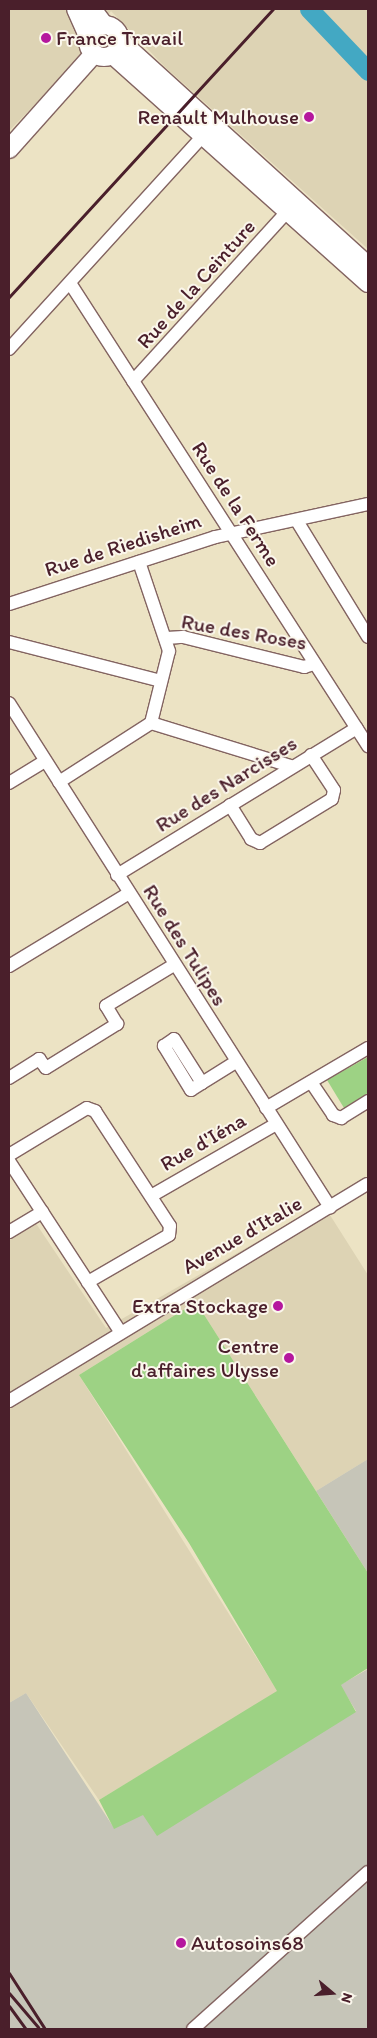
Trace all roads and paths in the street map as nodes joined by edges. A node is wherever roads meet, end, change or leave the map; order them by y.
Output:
1 (76, 9) edge
2 (92, 9) edge
3 (104, 24) junction
4 (88, 36) junction
5 (117, 48) junction
6 (94, 54) junction
7 (208, 131) junction
8 (9, 149) edge
9 (292, 207) junction
10 (368, 266) edge
11 (70, 283) junction
12 (368, 283) edge
13 (9, 349) edge
14 (132, 381) junction
15 (368, 504) edge
16 (297, 521) junction
17 (231, 533) junction
18 (139, 562) junction
19 (9, 604) edge
20 (167, 638) junction
21 (368, 638) edge
22 (9, 642) edge
23 (314, 664) junction
24 (161, 681) junction
25 (9, 703) edge
26 (151, 723) junction
27 (357, 728) junction
28 (368, 746) edge
29 (311, 755) junction
30 (45, 761) junction
31 (291, 766) junction
32 (59, 782) junction
33 (9, 783) edge
34 (230, 805) junction
35 (117, 875) junction
36 (129, 893) junction
37 (174, 965) junction
38 (9, 966) edge
39 (368, 1048) edge
40 (235, 1062) junction
41 (9, 1078) edge
42 (311, 1082) junction
43 (202, 1083) dead end
44 (368, 1101) edge
45 (266, 1108) junction
46 (276, 1124) junction
47 (9, 1155) edge
48 (9, 1161) edge
49 (368, 1184) edge
50 (151, 1196) junction
51 (330, 1207) junction
52 (42, 1212) junction
53 (9, 1232) edge
54 (88, 1282) junction
55 (119, 1330) junction
56 (9, 1401) edge
57 (368, 1872) edge
58 (193, 2029) edge

1 - 4 main road
2 - 3 main road
3 - 4 main road
3 - 5 main road
4 - 6 main road
5 - 6 main road
5 - 7 main road
6 - 8 main road
7 - 9 main road
7 - 11 street
9 - 10 main road
9 - 12 main road
9 - 14 street, Rue de la Ceinture
11 - 13 street
11 - 14 street, Rue de la Ferme
14 - 17 street, Rue de la Ferme
15 - 16 street, Rue de Riedisheim
16 - 17 street, Rue de Riedisheim
16 - 21 street
17 - 18 street, Rue de Riedisheim
17 - 23 street, Rue de la Ferme
18 - 19 street, Rue de Riedisheim
18 - 20 street
20 - 23 street, Rue des Roses
20 - 24 street
22 - 24 street
23 - 27 street, Rue de la Ferme
24 - 26 street
25 - 30 street, Rue des Tulipes
26 - 31 street
26 - 32 street
27 - 28 street, Rue de la Ferme
27 - 29 street, Rue des Narcisses
29 - 31 street, Rue des Narcisses
29 - 34 street
30 - 32 street, Rue des Tulipes
30 - 33 street
31 - 34 street, Rue des Narcisses
32 - 35 street, Rue des Tulipes
34 - 35 street, Rue des Narcisses
35 - 36 street, Rue des Tulipes
36 - 37 street, Rue des Tulipes
36 - 38 street
37 - 40 street, Rue des Tulipes
37 - 41 street
39 - 42 street
40 - 43 street
40 - 45 street, Rue des Tulipes
42 - 44 street
42 - 45 street
45 - 46 street, Rue des Tulipes
46 - 50 street, Rue d'Iéna
46 - 51 street, Rue des Tulipes
47 - 50 street
48 - 52 street
49 - 51 street, Avenue d'Italie
50 - 54 street
51 - 55 street, Avenue d'Italie
52 - 53 street
52 - 54 street
54 - 55 street
55 - 56 street, Avenue d'Italie
57 - 58 street

